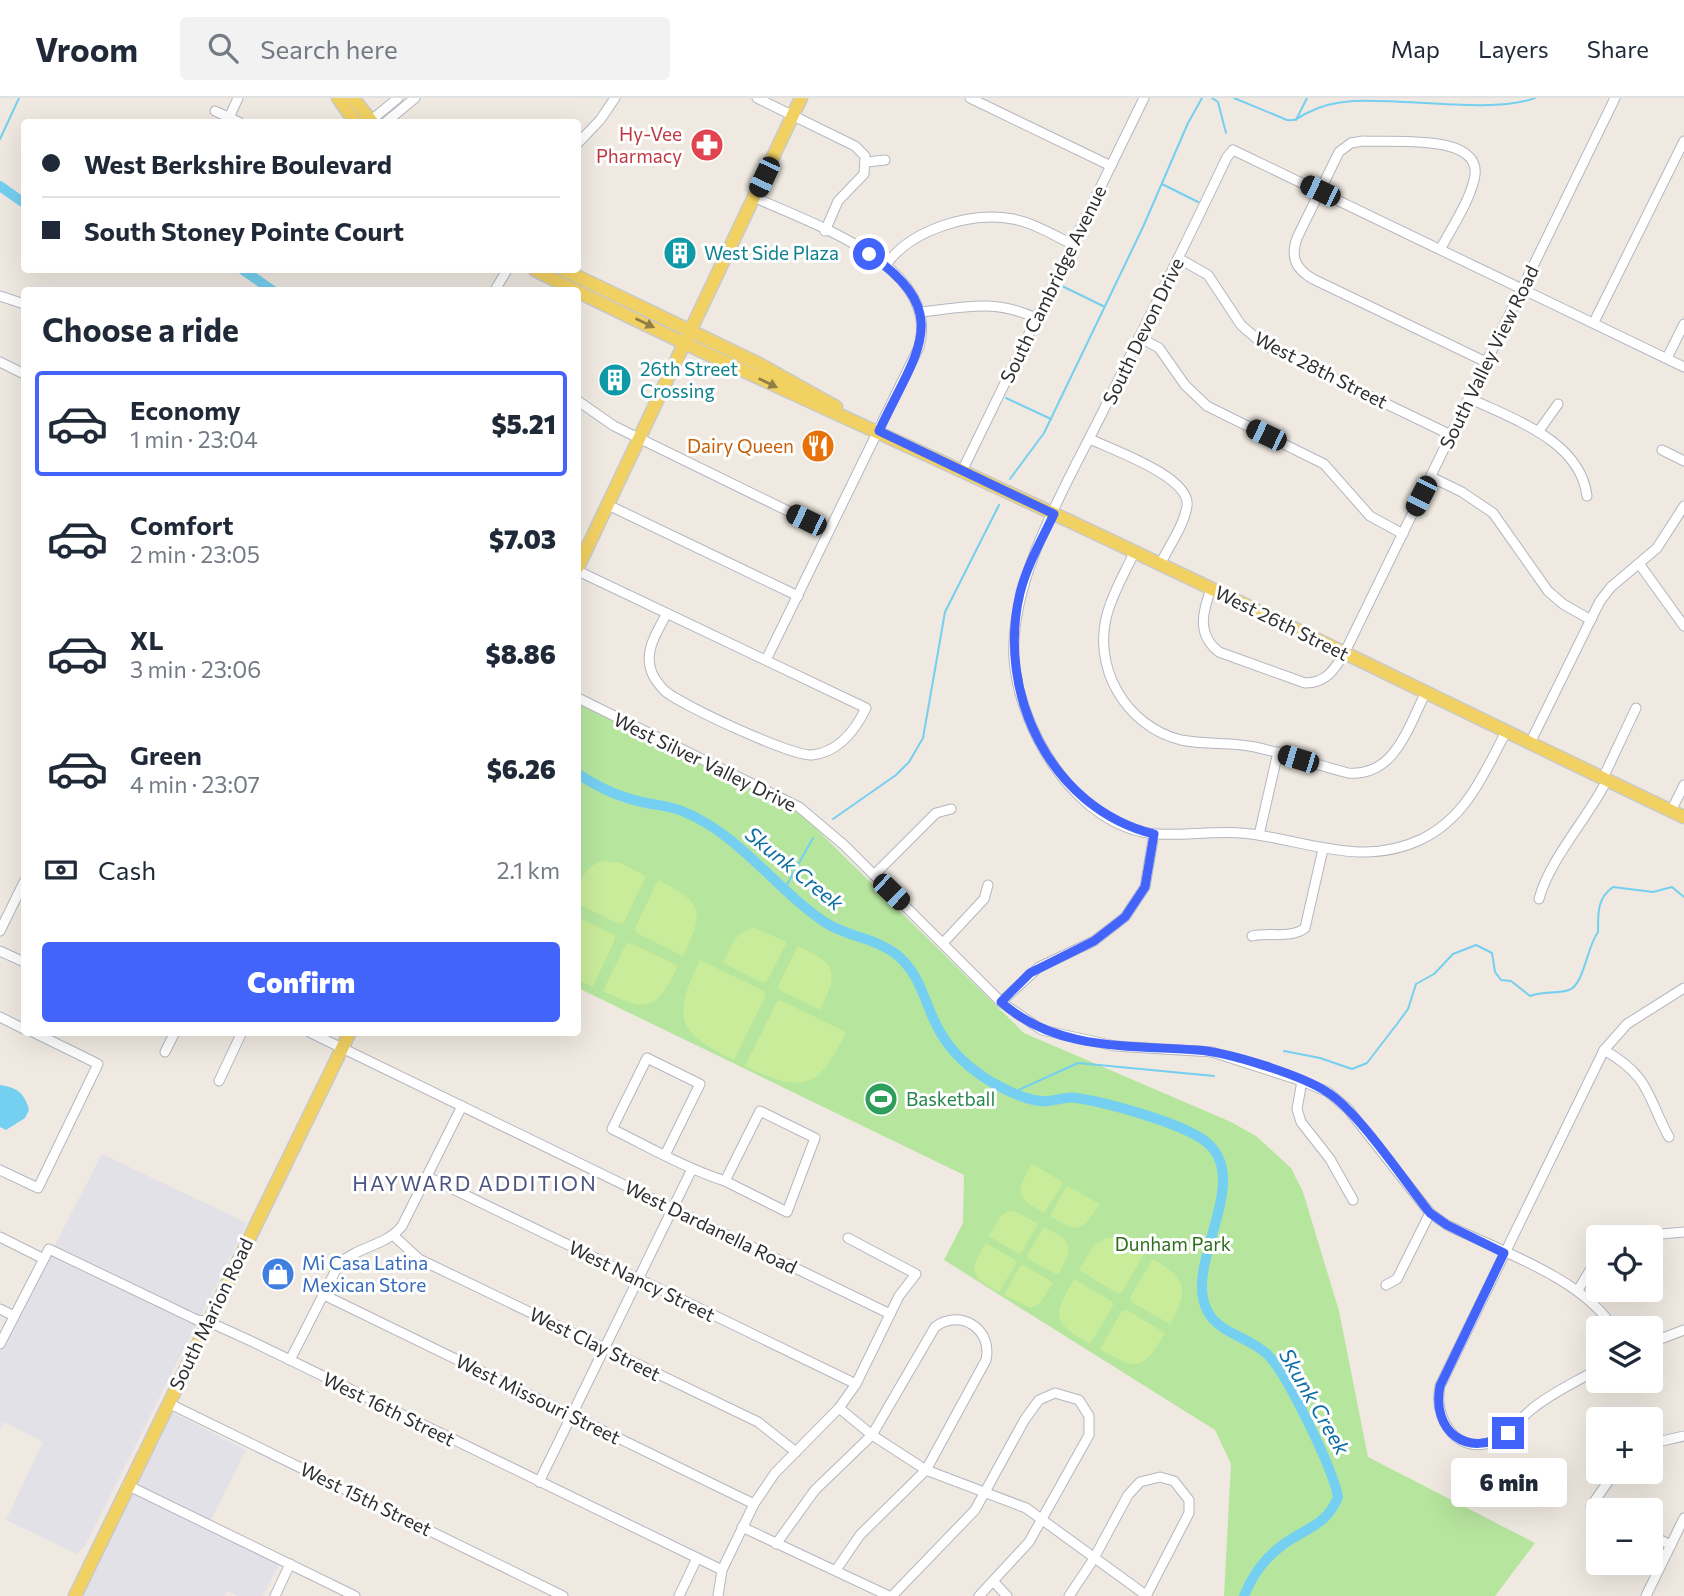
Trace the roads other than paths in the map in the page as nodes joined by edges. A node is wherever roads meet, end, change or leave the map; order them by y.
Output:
1 (238, 98) edge
2 (338, 98) edge
3 (354, 98) edge
4 (398, 98) edge
5 (415, 98) edge
6 (615, 98) edge
7 (757, 98) edge
8 (801, 98) edge
9 (970, 98) edge
10 (1144, 98) edge
11 (1615, 98) edge
12 (215, 111) dead end
13 (793, 116) junction
14 (229, 118) joint
15 (353, 119) edge
16 (369, 119) edge
17 (374, 119) edge
18 (390, 119) edge
19 (581, 140) edge
20 (1684, 141) edge
21 (885, 160) dead end
22 (867, 162) junction
23 (1111, 166) junction
24 (1320, 191) junction
25 (754, 197) junction
26 (825, 230) junction
27 (1073, 244) junction
28 (1441, 248) junction
29 (1178, 258) junction
30 (886, 265) junction
31 (542, 273) edge
32 (559, 273) edge
33 (570, 273) edge
34 (574, 287) edge
35 (1522, 288) junction
36 (581, 290) edge
37 (609, 291) junction
38 (0, 296) edge
39 (21, 303) edge
40 (922, 312) junction
41 (1036, 318) junction
42 (1594, 323) junction
43 (1684, 324) edge
44 (688, 337) junction
45 (1139, 337) junction
46 (1667, 358) junction
47 (0, 362) edge
48 (1486, 362) junction
49 (1684, 367) edge
50 (21, 372) edge
51 (1469, 398) junction
52 (581, 403) edge
53 (1558, 404) dead end
54 (879, 431) junction
55 (1538, 432) junction
56 (1451, 435) junction
57 (639, 439) junction
58 (1090, 439) junction
59 (1662, 450) dead end
60 (1684, 461) edge
61 (962, 471) junction
62 (1431, 477) junction
63 (1587, 496) dead end
64 (608, 505) junction
65 (1684, 506) edge
66 (1054, 514) junction
67 (830, 531) junction
68 (1402, 534) junction
69 (1135, 553) junction
70 (581, 563) edge
71 (1160, 565) junction
72 (1640, 565) junction
73 (581, 570) edge
74 (1211, 589) junction
75 (798, 596) junction
76 (667, 613) junction
77 (1591, 620) junction
78 (1684, 626) edge
79 (1344, 654) junction
80 (766, 660) junction
81 (1426, 692) junction
82 (581, 699) edge
83 (1636, 708) dead end
84 (1506, 732) junction
85 (1530, 743) junction
86 (1278, 752) junction
87 (1605, 779) junction
88 (1684, 785) edge
89 (951, 809) dead end
90 (1671, 811) junction
91 (1684, 817) edge
92 (1154, 834) junction
93 (1259, 835) junction
94 (1323, 849) junction
95 (874, 876) junction
96 (988, 885) dead end
97 (21, 896) edge
98 (1538, 899) dead end
99 (0, 931) edge
100 (1252, 936) dead end
101 (943, 943) junction
102 (0, 951) edge
103 (21, 961) edge
104 (1684, 988) edge
105 (1001, 1002) junction
106 (0, 1017) edge
107 (21, 1028) edge
108 (41, 1036) edge
109 (172, 1036) edge
110 (240, 1036) edge
111 (317, 1036) edge
112 (348, 1036) edge
113 (342, 1049) junction
114 (1605, 1050) junction
115 (166, 1052) dead end
116 (219, 1081) dead end
117 (1302, 1081) junction
118 (462, 1106) junction
119 (1669, 1137) dead end
120 (665, 1156) junction
121 (692, 1169) junction
122 (0, 1170) edge
123 (428, 1177) junction
124 (725, 1181) junction
125 (1353, 1200) dead end
126 (672, 1208) junction
127 (1430, 1213) junction
128 (1684, 1232) edge
129 (1663, 1234) edge
130 (394, 1236) junction
131 (0, 1237) edge
132 (848, 1238) dead end
133 (1504, 1253) junction
134 (42, 1258) junction
135 (1586, 1277) edge
136 (638, 1279) junction
137 (1386, 1285) dead end
138 (1578, 1290) junction
139 (322, 1294) junction
140 (0, 1309) edge
141 (890, 1314) junction
142 (14, 1316) junction
143 (1605, 1316) edge
144 (207, 1321) junction
145 (1684, 1330) edge
146 (1663, 1338) edge
147 (0, 1344) edge
148 (604, 1348) junction
149 (290, 1360) junction
150 (1586, 1376) edge
151 (856, 1384) junction
152 (168, 1403) junction
153 (839, 1408) junction
154 (572, 1416) junction
155 (873, 1435) junction
156 (1684, 1436) edge
157 (1663, 1441) edge
158 (796, 1451) junction
159 (926, 1470) junction
160 (539, 1482) junction
161 (127, 1485) junction
162 (986, 1491) junction
163 (754, 1504) junction
164 (1684, 1518) edge
165 (1043, 1520) junction
166 (742, 1527) junction
167 (1663, 1541) edge
168 (776, 1544) junction
169 (1671, 1545) junction
170 (697, 1558) junction
171 (1093, 1560) junction
172 (290, 1564) junction
173 (722, 1570) junction
174 (836, 1570) junction
175 (82, 1581) junction
176 (994, 1582) junction
177 (69, 1596) edge
178 (75, 1596) edge
179 (275, 1596) edge
180 (355, 1596) edge
181 (563, 1596) edge
182 (679, 1596) edge
183 (719, 1596) edge
184 (890, 1596) edge
185 (979, 1596) edge
186 (1006, 1596) edge
187 (1069, 1596) edge
188 (1146, 1596) edge
189 (1646, 1596) edge

1 - 14 street
2 - 15 main road
3 - 16 main road
4 - 17 street
5 - 18 street
6 - 19 street
7 - 13 street
8 - 13 main road
9 - 23 street
10 - 23 street, South Cambridge Avenue
11 - 35 street, South Valley View Road
12 - 14 street
13 - 22 street
13 - 25 main road
20 - 42 street
21 - 22 street
22 - 26 street
23 - 27 street, South Cambridge Avenue
24 - 28 street
24 - 28 street
24 - 29 street, South Devon Drive
24 - 48 street
25 - 26 street
25 - 44 main road
26 - 30 street
27 - 30 street
27 - 41 street, South Cambridge Avenue
28 - 35 street
29 - 45 street, South Devon Drive
29 - 56 street, West 28th Street
30 - 40 street
31 -> 34 main road, West 26th Street
32 - 37 main road
33 - 37 main road, West 26th Street
35 - 42 street
35 - 48 street, South Valley View Road
36 -> 44 main road, West 26th Street
37 - 44 main road, West 26th Street
38 - 39 street
40 - 41 street
40 - 54 street
41 - 61 street, South Cambridge Avenue
42 - 46 street
43 - 46 street
44 - 54 main road, West 26th Street
44 - 57 main road
45 - 58 street, South Devon Drive
45 - 68 street
46 - 49 street
47 - 50 street
48 - 51 street, South Valley View Road
51 - 55 street
51 - 56 street, South Valley View Road
52 - 57 street
53 - 55 street
54 - 61 main road, West 26th Street
54 - 67 street
55 - 63 street
56 - 62 street, South Valley View Road
57 - 64 main road
57 - 67 street
58 - 66 street, South Devon Drive
58 - 71 street
59 - 60 street
61 - 66 main road, West 26th Street
62 - 68 street, South Valley View Road
62 - 77 street
64 - 70 main road
64 - 75 street
65 - 72 street
66 - 69 main road, West 26th Street
66 - 92 street, South Devon Drive
67 - 75 street
68 - 79 street, South Valley View Road
69 - 71 main road, West 26th Street
69 - 86 street
71 - 74 main road, West 26th Street
72 - 77 street
72 - 78 street
73 - 76 street
74 - 79 main road, West 26th Street
74 - 79 street, South Valley View Road
75 - 80 street
76 - 80 street
76 - 80 street
77 - 85 street
79 - 81 main road, West 26th Street
81 - 84 main road, West 26th Street
81 - 86 street
82 - 95 street, West Silver Valley Drive
83 - 87 street
84 - 85 main road, West 26th Street
84 - 94 street
85 - 87 main road, West 26th Street
86 - 93 street
87 - 90 main road, West 26th Street
87 - 98 street
88 - 90 street
89 - 95 street
90 - 91 main road, West 26th Street
92 - 93 street
92 - 105 street
93 - 94 street
94 - 100 street
95 - 101 street, West Silver Valley Drive
96 - 101 street
97 - 99 street
101 - 105 street, West Silver Valley Drive
102 - 103 street
104 - 114 street
105 - 117 street, West Silver Valley Drive
106 - 107 street
108 - 122 street
109 - 115 street
110 - 116 street
111 - 113 street, West Dardanella Road
112 - 113 main road, South Marion Road
113 - 118 street, West Dardanella Road
113 - 144 main road, South Marion Road
114 - 119 street
114 - 133 street
117 - 125 street
117 - 127 street, West Silver Valley Drive
118 - 123 street
118 - 126 street, West Dardanella Road
120 - 120 street
120 - 121 street
121 - 124 street
121 - 126 street
123 - 130 street
123 - 136 street, West Nancy Street
124 - 124 street
126 - 136 street
126 - 141 street, West Dardanella Road
127 - 133 street, West Silver Valley Drive
127 - 137 street
128 - 129 street
130 - 139 street
130 - 148 street, West Clay Street
131 - 134 street
132 - 141 street
133 - 138 street, West Silver Valley Drive
133 - 150 street
134 - 142 street
134 - 144 street, West 16th Street
135 - 138 street
136 - 148 street
136 - 151 street, West Nancy Street
138 - 143 street, West Silver Valley Drive
139 - 149 street
139 - 154 street, West Missouri Street
140 - 142 street
141 - 151 street
142 - 147 street
144 - 149 street, West 16th Street
144 - 152 main road, South Marion Road
145 - 146 street
148 - 154 street
148 - 158 street, West Clay Street
149 - 160 street, West 16th Street
151 - 153 street
152 - 161 main road, South Marion Road
152 - 181 street, West 15th Street
153 - 155 street
153 - 158 street
154 - 160 street
154 - 163 street, West Missouri Street
155 - 159 street
155 - 159 street
155 - 168 street
156 - 157 street
158 - 163 street
159 - 162 street
159 - 174 street
160 - 170 street, West 16th Street
161 - 172 street
161 - 175 main road, South Marion Road
162 - 165 street
162 - 165 street
162 - 184 street
163 - 166 street
164 - 169 street
165 - 171 street
165 - 176 street
166 - 168 street
166 - 173 street
167 - 169 street
168 - 174 street
169 - 189 street
170 - 173 street, West 16th Street
170 - 182 street
171 - 187 street
171 - 188 street
171 - 188 street
172 - 179 street
172 - 180 street
173 - 183 street
174 - 184 street
175 - 177 main road
175 - 178 main road, South Marion Road
176 - 185 street
176 - 186 street

